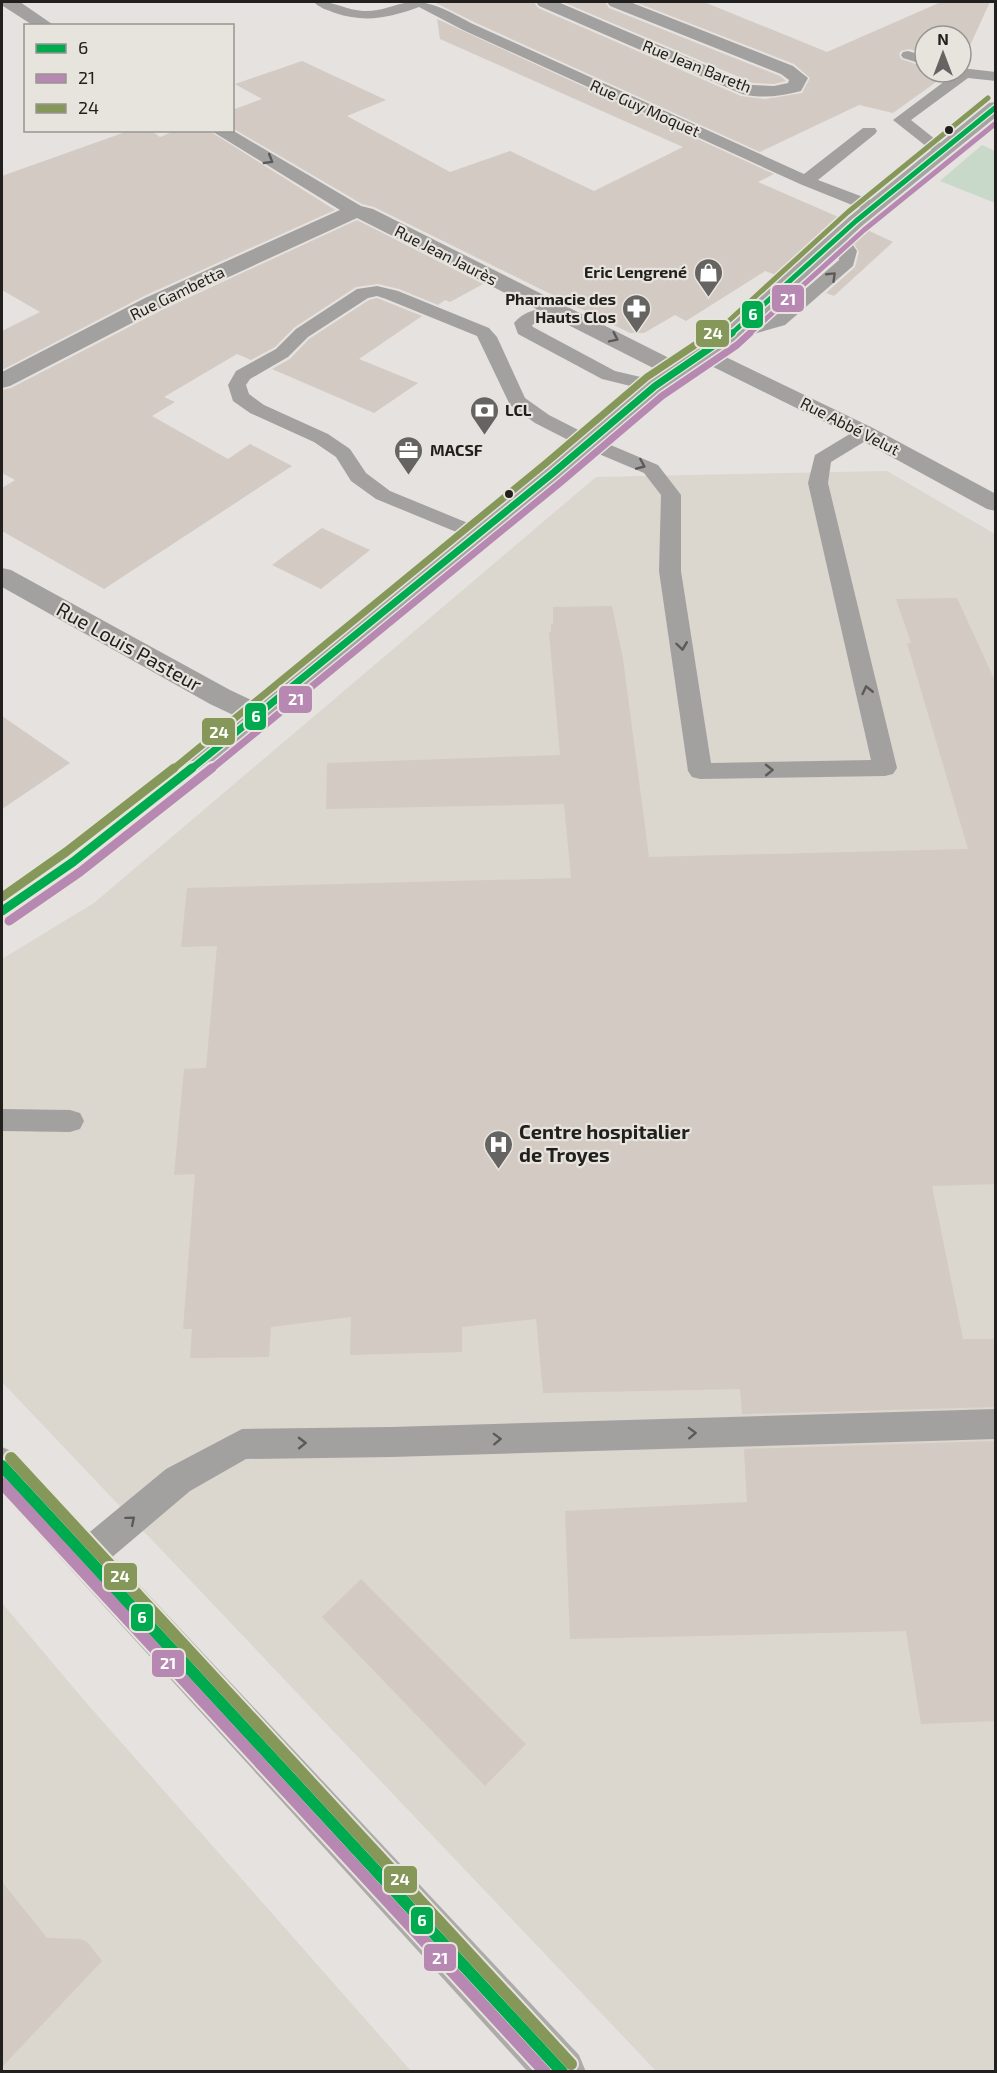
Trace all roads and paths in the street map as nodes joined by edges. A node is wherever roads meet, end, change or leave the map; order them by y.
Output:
1 (9, 2) edge
2 (321, 2) edge
3 (420, 2) edge
4 (545, 2) edge
5 (616, 2) edge
6 (44, 24) edge
7 (908, 55) dead end
8 (913, 57) edge
9 (973, 74) edge
10 (996, 77) edge
11 (947, 84) edge
12 (996, 106) edge
13 (869, 131) dead end
14 (222, 132) edge
15 (942, 151) junction
16 (806, 181) junction
17 (873, 207) junction
18 (355, 211) junction
19 (555, 310) junction
20 (703, 353) junction
21 (666, 378) junction
22 (2, 381) edge
23 (864, 433) junction
24 (587, 442) junction
25 (996, 504) edge
26 (478, 534) junction
27 (2, 576) edge
28 (258, 715) junction
29 (2, 911) edge
30 (2, 1120) edge
31 (70, 1121) dead end
32 (996, 1424) edge
33 (2, 1466) edge
34 (86, 1557) junction
35 (562, 2072) edge

1 - 6 street
2 - 3 lane, Rue Guy Moquet
3 - 16 lane, Rue Guy Moquet
4 - 5 street, Rue Jean Bareth
7 - 8 lane
9 - 10 lane
11 - 15 lane
12 - 15 main road
13 - 16 lane
14 -> 18 street, Rue Jean Jaurès
15 - 17 main road
16 - 17 lane, Rue Guy Moquet
17 - 20 main road
18 - 19 street, Rue Jean Jaurès
18 - 22 street, Rue Gambetta
19 -> 21 street, Rue Jean Jaurès
19 - 21 lane
20 - 21 main road
20 - 23 street, Rue Abbé Velut
21 - 24 main road
24 -> 23 lane
23 - 25 street, Rue Abbé Velut
24 - 26 main road
24 - 26 lane
26 - 28 main road
27 - 28 street, Rue Louis Pasteur
28 - 29 main road
30 - 31 lane
34 -> 32 lane
33 - 34 street
34 - 35 street

